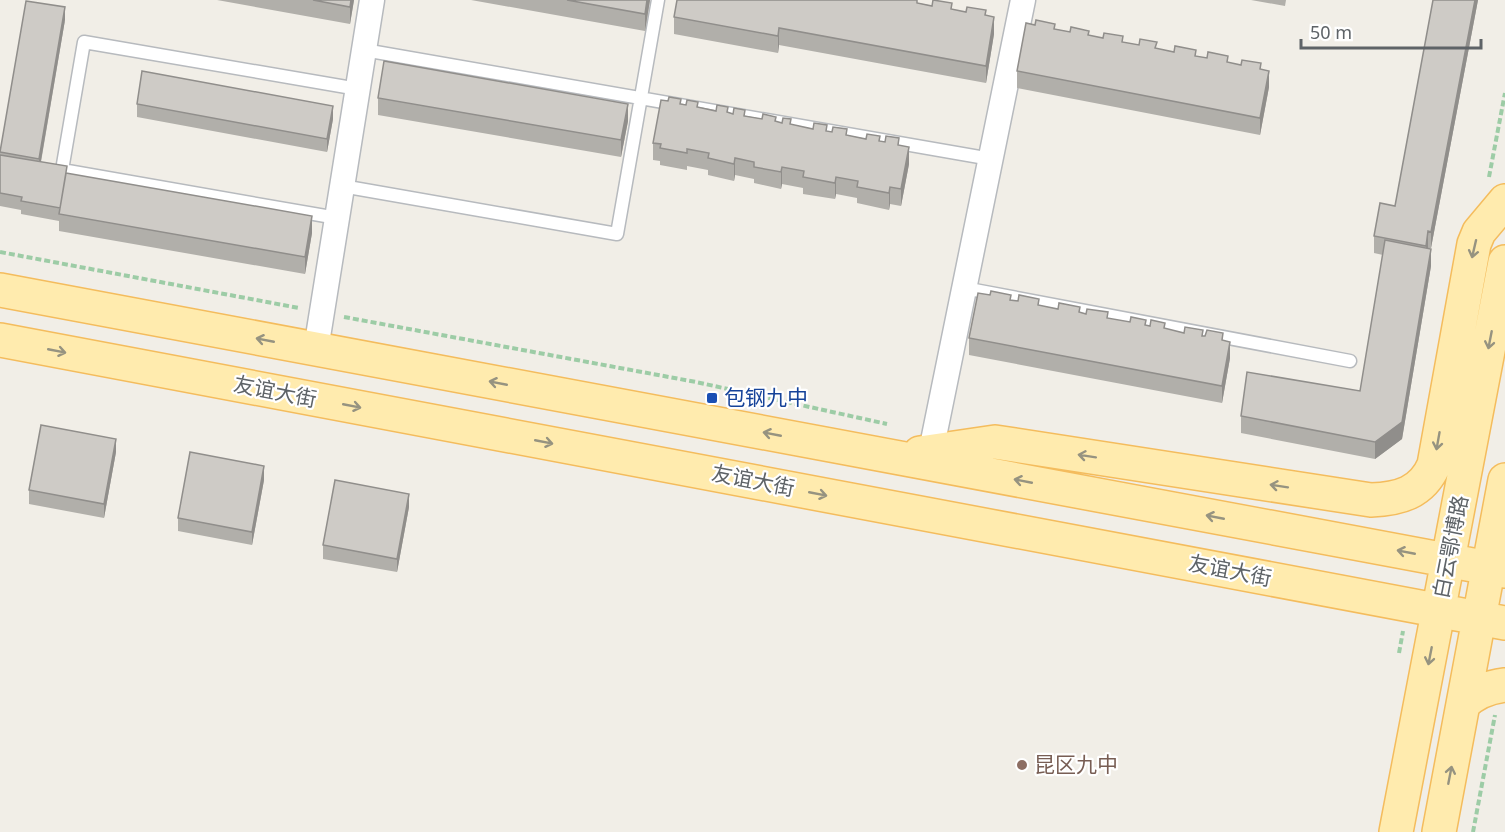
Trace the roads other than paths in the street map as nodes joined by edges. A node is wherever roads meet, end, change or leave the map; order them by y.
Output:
1 (372, 0) edge
2 (658, 0) edge
3 (1023, 0) edge
4 (364, 50) junction
5 (358, 89) junction
6 (641, 97) junction
7 (991, 159) junction
8 (342, 186) junction
9 (1496, 193) edge
10 (337, 218) junction
11 (1505, 262) edge
12 (964, 288) junction
13 (1, 298) edge
14 (0, 340) edge
15 (316, 349) junction
16 (1350, 362) dead end
17 (931, 451) junction
18 (892, 457) junction
19 (1505, 480) edge
20 (1448, 560) junction
21 (1497, 570) edge
22 (1438, 610) junction
23 (1492, 621) edge
24 (1502, 686) edge
25 (1463, 704) junction
26 (1396, 832) edge
27 (1439, 832) edge

1 - 4 street
2 - 6 lane
3 - 7 street
4 - 5 street
4 - 6 lane
5 - 8 street
5 - 10 lane
6 - 7 lane
6 - 8 lane
7 - 12 street
8 - 10 street
9 -> 17 main road
10 - 15 street
11 -> 20 main road, 白云鄂博路
12 - 16 lane
12 - 17 street
15 -> 13 main road
14 -> 22 main road, 友谊大街
18 -> 15 main road
17 - 18 main road
20 -> 18 main road
19 - 21 main road, 白云鄂博路
20 - 21 main road
20 - 22 main road, 白云鄂博路
21 - 23 main road, 白云鄂博路
22 - 23 main road, 友谊大街
22 -> 26 main road, 白云鄂博路
23 - 25 main road, 白云鄂博路
24 - 25 main road
27 -> 25 main road, 白云鄂博路

